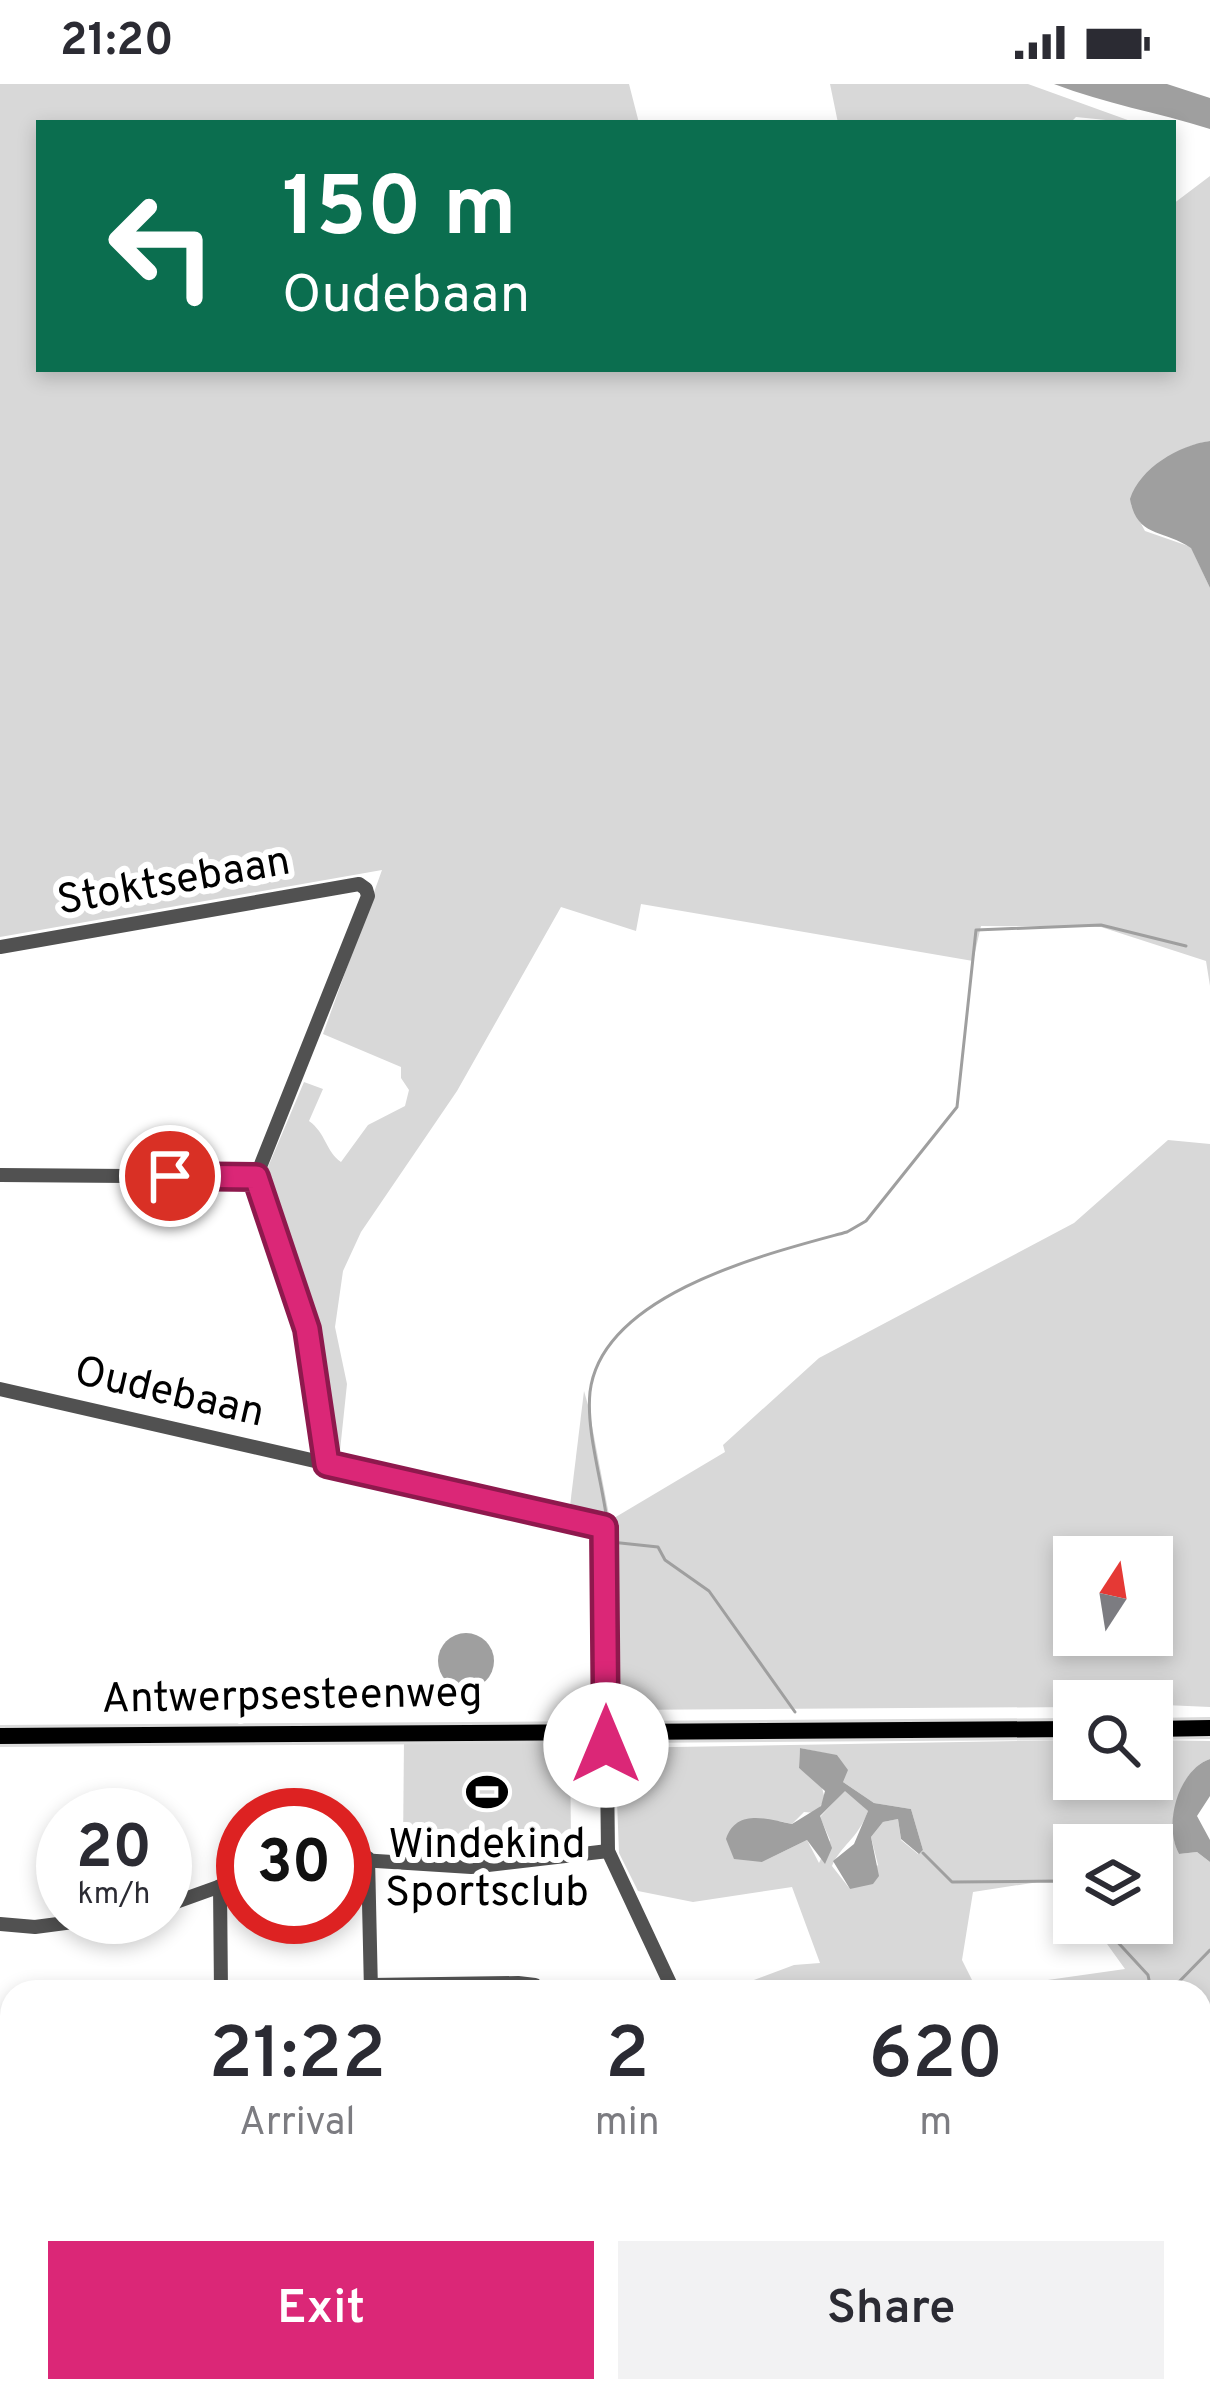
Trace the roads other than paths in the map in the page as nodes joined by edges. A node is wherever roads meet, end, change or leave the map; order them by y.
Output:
1 (0, 947) edge
2 (0, 1175) edge
3 (256, 1177) junction
4 (0, 1389) edge
5 (327, 1464) junction
6 (1210, 1728) edge
7 (1053, 1729) edge
8 (1173, 1729) edge
9 (607, 1730) junction
10 (0, 1736) edge
11 (608, 1850) junction
12 (372, 1858) edge
13 (0, 1924) edge
14 (36, 1927) edge
15 (221, 1944) edge
16 (370, 1944) edge
17 (221, 1980) edge
18 (371, 1980) edge
19 (668, 1980) edge

1 - 3 street, Stoktsebaan
2 - 3 street
3 - 5 street
4 - 5 street, Oudebaan
5 - 9 street, Oudebaan
6 - 8 main road
7 - 9 main road, Antwerpsesteenweg
9 - 10 main road, Antwerpsesteenweg
9 - 11 street
11 - 12 street
11 - 19 street
13 - 14 street
15 - 17 street
16 - 18 street

